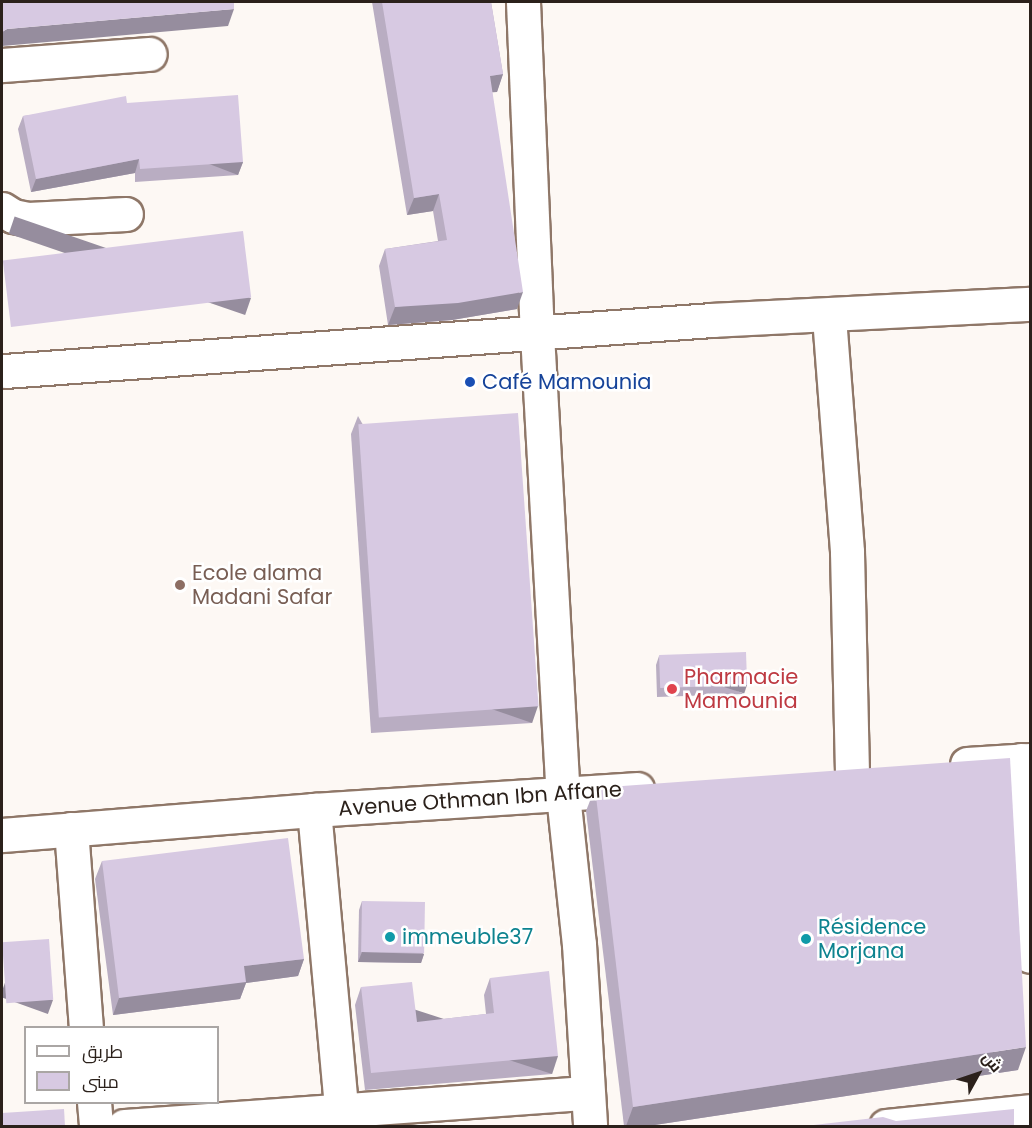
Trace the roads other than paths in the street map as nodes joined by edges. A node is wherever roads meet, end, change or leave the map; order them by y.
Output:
1 (523, 2) edge
2 (150, 54) dead end
3 (2, 65) edge
4 (2, 209) edge
5 (126, 214) dead end
6 (1030, 304) edge
7 (829, 316) junction
8 (537, 334) junction
9 (4, 371) dead end
10 (1026, 760) edge
11 (942, 766) edge
12 (886, 771) edge
13 (852, 774) junction
14 (818, 776) edge
15 (669, 787) edge
16 (563, 795) junction
17 (315, 810) junction
18 (71, 829) junction
19 (2, 834) edge
20 (1030, 956) edge
21 (86, 1026) edge
22 (587, 1093) junction
23 (94, 1104) edge
24 (1030, 1111) edge
25 (342, 1118) edge
26 (96, 1126) edge
27 (124, 1126) edge
28 (590, 1126) edge
29 (886, 1126) edge

1 - 8 street
2 - 3 street
4 - 5 street
6 - 7 street
7 - 8 street
7 - 13 street
8 - 9 street
8 - 16 street
10 - 11 street
10 - 20 street
12 - 13 street
13 - 14 street
15 - 16 street, Avenue Othman Ibn Affane
16 - 17 street, Avenue Othman Ibn Affane
16 - 22 street
17 - 18 street, Avenue Othman Ibn Affane
17 - 25 street
18 - 19 street, Avenue Othman Ibn Affane
18 - 21 street
22 - 25 street
22 - 28 street
23 - 26 street
24 - 29 street
25 - 27 street

